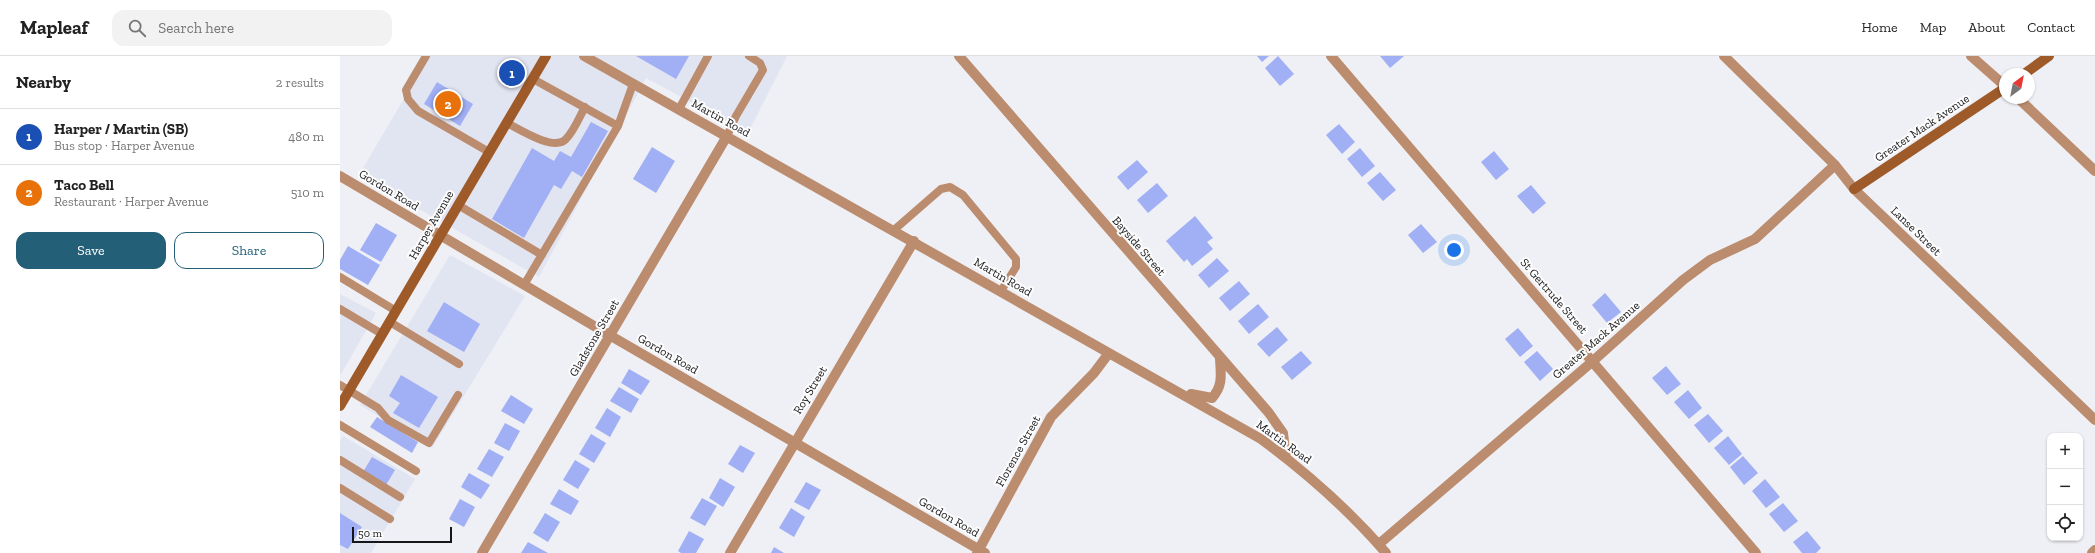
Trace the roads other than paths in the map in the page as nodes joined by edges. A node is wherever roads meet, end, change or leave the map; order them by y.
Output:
1 (426, 56) edge
2 (546, 56) edge
3 (584, 56) edge
4 (708, 56) edge
5 (959, 56) edge
6 (1331, 56) edge
7 (1724, 56) edge
8 (1970, 56) edge
9 (2048, 56) edge
10 (753, 57) edge
11 (2032, 68) edge
12 (533, 79) junction
13 (1999, 82) edge
14 (633, 84) junction
15 (1999, 91) edge
16 (2024, 104) edge
17 (585, 107) junction
18 (678, 109) junction
19 (507, 123) junction
20 (618, 126) junction
21 (727, 136) junction
22 (489, 152) junction
23 (1835, 165) junction
24 (2095, 171) edge
25 (340, 176) edge
26 (1854, 189) junction
27 (458, 206) junction
28 (894, 230) junction
29 (440, 235) junction
30 (914, 242) junction
31 (542, 255) junction
32 (340, 277) edge
33 (524, 285) junction
34 (1000, 291) junction
35 (340, 309) edge
36 (396, 311) junction
37 (390, 322) junction
38 (382, 334) junction
39 (611, 336) junction
40 (1109, 353) junction
41 (1220, 359) junction
42 (1593, 361) junction
43 (459, 364) dead end
44 (340, 385) edge
45 (1166, 385) junction
46 (349, 391) junction
47 (458, 395) dead end
48 (340, 406) edge
49 (2095, 420) edge
50 (340, 425) edge
51 (795, 441) junction
52 (1286, 458) junction
53 (340, 460) edge
54 (416, 470) dead end
55 (340, 488) edge
56 (400, 497) dead end
57 (390, 519) dead end
58 (1379, 544) junction
59 (2095, 550) edge
60 (980, 552) edge
61 (482, 553) edge
62 (730, 553) edge
63 (1386, 553) edge
64 (1756, 553) edge
65 (2092, 553) edge

1 - 22 lane
2 - 12 main road, Harper Avenue
3 - 14 street, Martin Road
4 - 18 lane
5 - 41 street, Bayside Street
6 - 42 street, St Gertrude Street
7 - 23 street, Lanse Street
8 - 13 street
9 - 11 main road
10 - 21 lane
12 - 17 lane
12 - 19 main road, Harper Avenue
14 - 18 street, Martin Road
14 - 20 lane
15 - 26 main road, Greater Mack Avenue
16 - 24 street
17 - 19 lane
17 - 20 lane
18 - 21 street, Martin Road
19 - 22 main road, Harper Avenue
20 - 31 lane
21 - 28 street, Martin Road
21 - 39 street, Gladstone Street
22 - 27 main road, Harper Avenue
23 - 26 street, Lanse Street
23 - 42 street, Greater Mack Avenue
25 - 29 street, Gordon Road
26 - 49 street, Lanse Street
27 - 29 main road, Harper Avenue
27 - 31 lane
28 - 30 street, Martin Road
28 - 34 lane
29 - 33 street, Gordon Road
29 - 36 main road, Harper Avenue
30 - 34 street, Martin Road
30 - 51 street, Roy Street
31 - 33 lane
32 - 36 lane
33 - 39 street, Gordon Road
34 - 40 street, Martin Road
35 - 38 lane
36 - 37 main road, Harper Avenue
37 - 38 main road, Harper Avenue
37 - 43 lane
38 - 46 main road, Harper Avenue
39 - 51 street, Gordon Road
39 - 61 street, Gladstone Street
40 - 45 street, Martin Road
40 - 60 street, Florence Street
41 - 45 street
41 - 52 street, Bayside Street
42 - 58 street, Greater Mack Avenue
42 - 64 street, St Gertrude Street
44 - 46 lane
45 - 52 street, Martin Road
46 - 47 lane
46 - 48 main road, Harper Avenue
50 - 54 lane
51 - 60 street, Gordon Road
51 - 62 street, Roy Street
52 - 58 street, Martin Road
53 - 56 lane
55 - 57 lane
58 - 63 street, Martin Road
59 - 65 street

